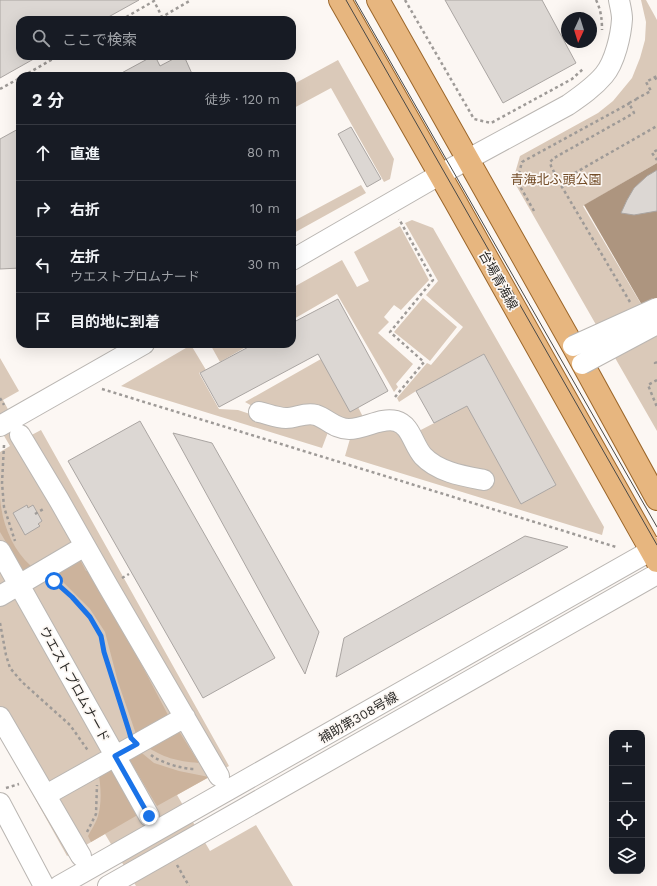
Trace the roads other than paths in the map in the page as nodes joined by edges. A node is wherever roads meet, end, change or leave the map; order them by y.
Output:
1 (340, 0) edge
2 (378, 0) edge
3 (619, 0) edge
4 (468, 159) junction
5 (439, 175) junction
6 (296, 258) edge
7 (657, 308) edge
8 (657, 324) edge
9 (137, 348) edge
10 (578, 355) junction
11 (259, 412) dead end
12 (0, 426) edge
13 (20, 435) dead end
14 (484, 480) dead end
15 (657, 499) edge
16 (86, 546) junction
17 (8, 548) edge
18 (655, 553) edge
19 (657, 574) edge
20 (19, 585) junction
21 (0, 596) edge
22 (0, 717) edge
23 (185, 717) junction
24 (115, 756) junction
25 (216, 771) road end
26 (46, 795) junction
27 (0, 802) edge
28 (149, 816) dead end
29 (78, 851) road end
30 (44, 886) edge
31 (59, 886) edge
32 (108, 886) edge

1 - 5 main road, 台場青海線
2 - 4 main road
3 - 4 street
4 - 5 street
4 - 10 main road
5 - 6 street
5 - 18 main road, 台場青海線
7 - 10 street, bridge
8 - 10 street, bridge
9 - 12 street
10 - 15 main road
11 - 14 street
13 - 16 street
16 - 20 street
16 - 23 street
17 - 20 street, ウエストプロムナード
18 - 31 street, 補助第308号線
19 - 32 street, 補助第308号線
20 - 21 street
20 - 24 street, ウエストプロムナード
22 - 26 street
23 - 24 street
23 - 25 street
24 - 26 street
24 - 28 street, ウエストプロムナード
26 - 29 street
27 - 30 street

